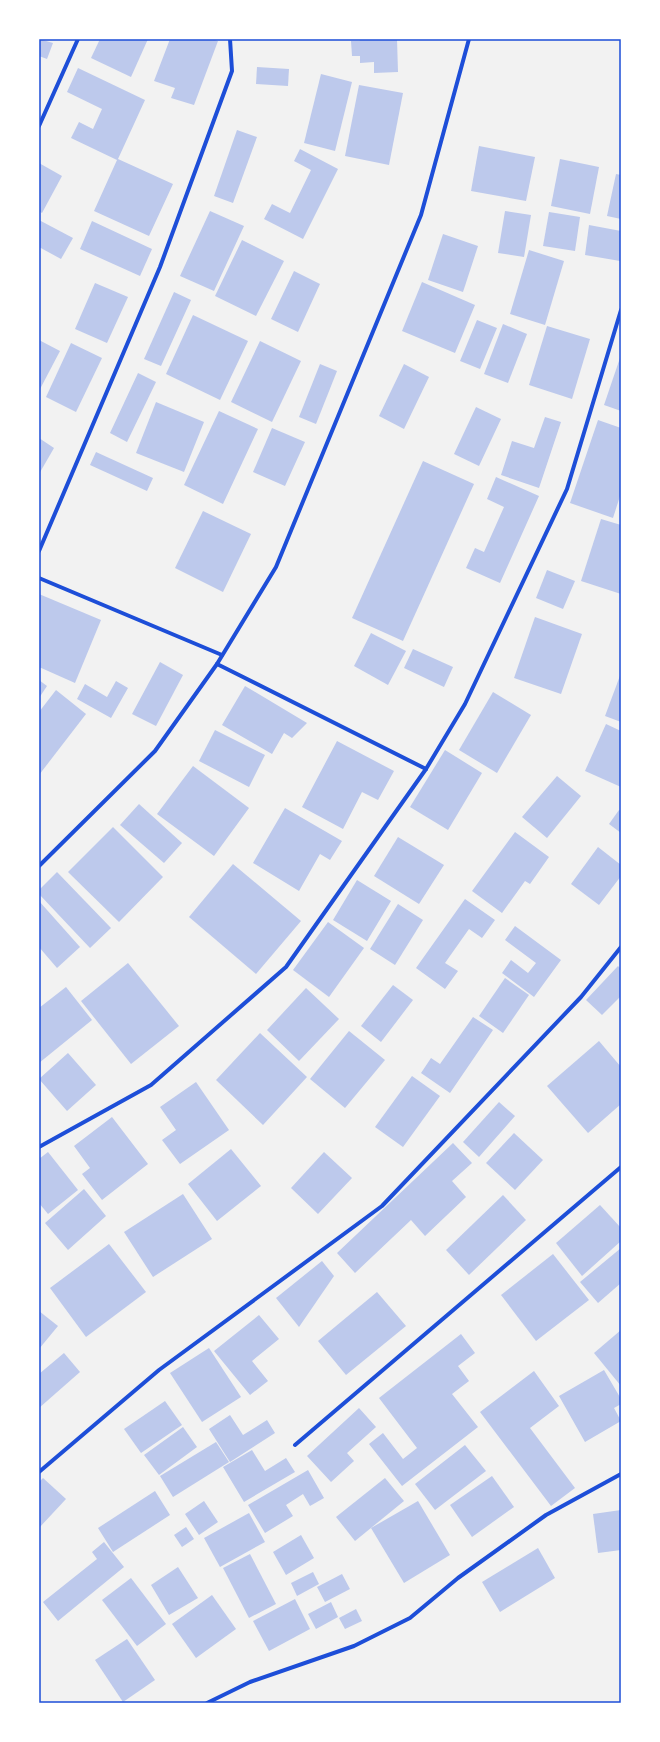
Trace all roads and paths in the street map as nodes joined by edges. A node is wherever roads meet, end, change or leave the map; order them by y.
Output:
1 (78, 39) edge
2 (230, 39) edge
3 (469, 39) edge
4 (39, 126) edge
5 (621, 310) edge
6 (39, 551) edge
7 (39, 578) edge
8 (222, 655) junction
9 (217, 664) junction
10 (426, 770) junction
11 (39, 866) edge
12 (621, 947) edge
13 (39, 1147) edge
14 (621, 1167) edge
15 (295, 1444) dead end
16 (39, 1472) edge
17 (621, 1474) edge
18 (206, 1703) edge

1 - 4 street
2 - 6 street
3 - 8 street
5 - 10 street
7 - 8 street
8 - 9 street
9 - 10 street
9 - 11 street
10 - 13 street
12 - 16 street
14 - 15 street
17 - 18 street

